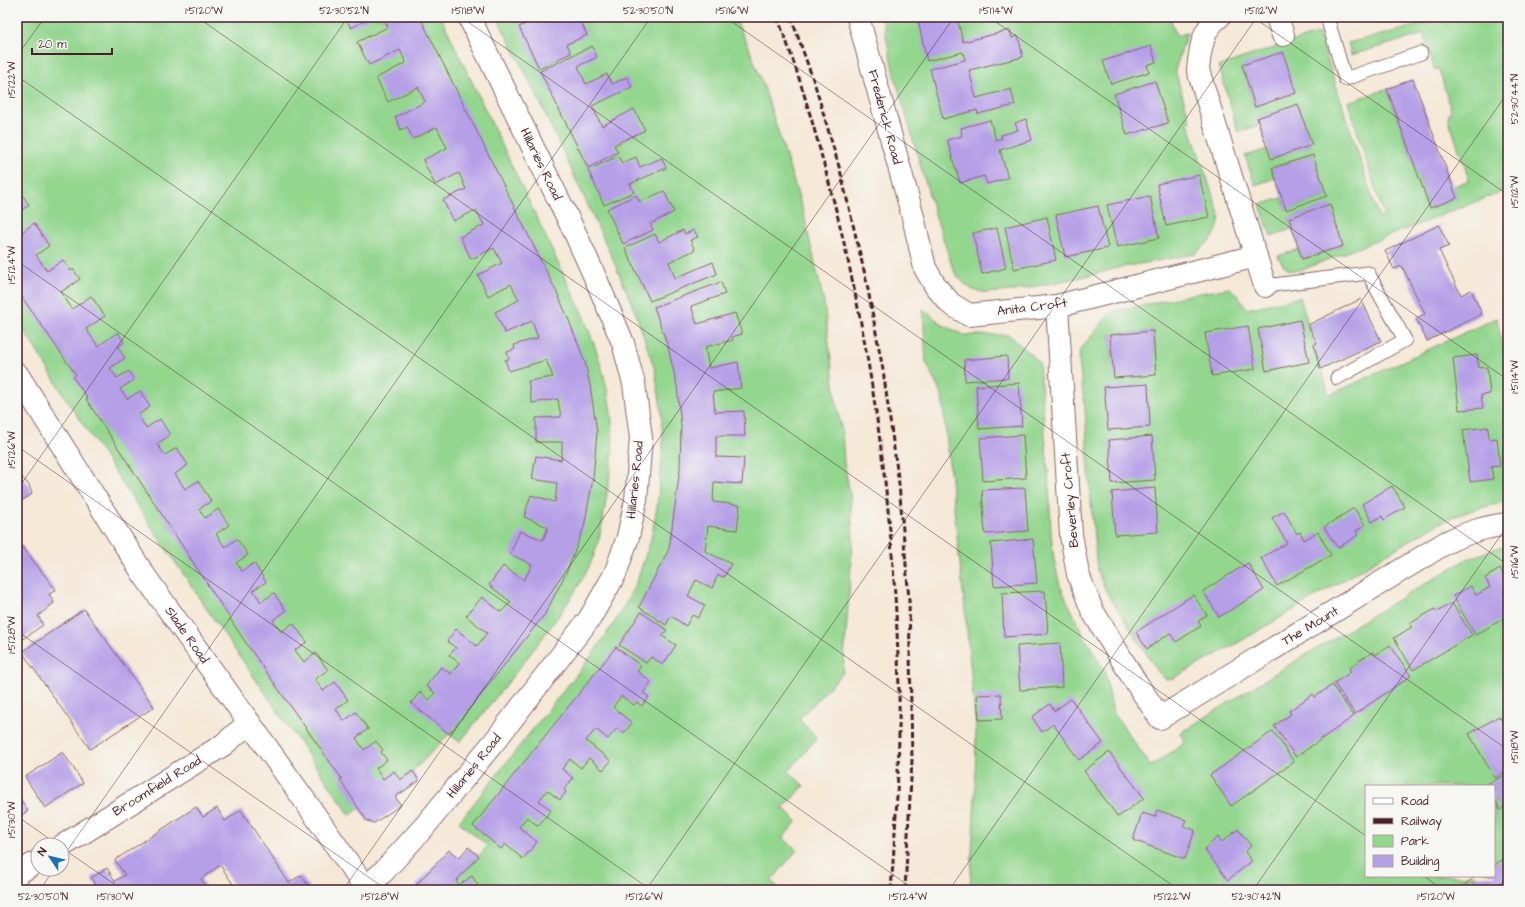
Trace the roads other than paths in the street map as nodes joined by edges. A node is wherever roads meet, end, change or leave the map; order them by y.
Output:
1 (469, 17) edge
2 (858, 17) edge
3 (1219, 17) edge
4 (1327, 17) edge
5 (1421, 53) dead end
6 (913, 217) joint
7 (1256, 256) junction
8 (1265, 286) joint
9 (1057, 306) junction
10 (17, 374) edge
11 (1337, 378) dead end
12 (24, 395) edge
13 (1508, 524) edge
14 (1133, 678) joint
15 (249, 723) junction
16 (70, 841) edge
17 (30, 866) edge
18 (17, 874) edge
19 (366, 889) edge

1 - 19 street, Hillaries Road
2 - 6 street, Frederick Road
3 - 7 street
4 - 5 lane
6 - 9 street, Anita Croft
7 - 8 street
7 - 9 street, Anita Croft
8 - 11 lane
9 - 14 street, Beverley Croft
10 - 12 street, Slade Road
12 - 15 street, Slade Road
13 - 14 street, The Mount
15 - 16 street, Broomfield Road
15 - 19 street, Slade Road
17 - 18 street

